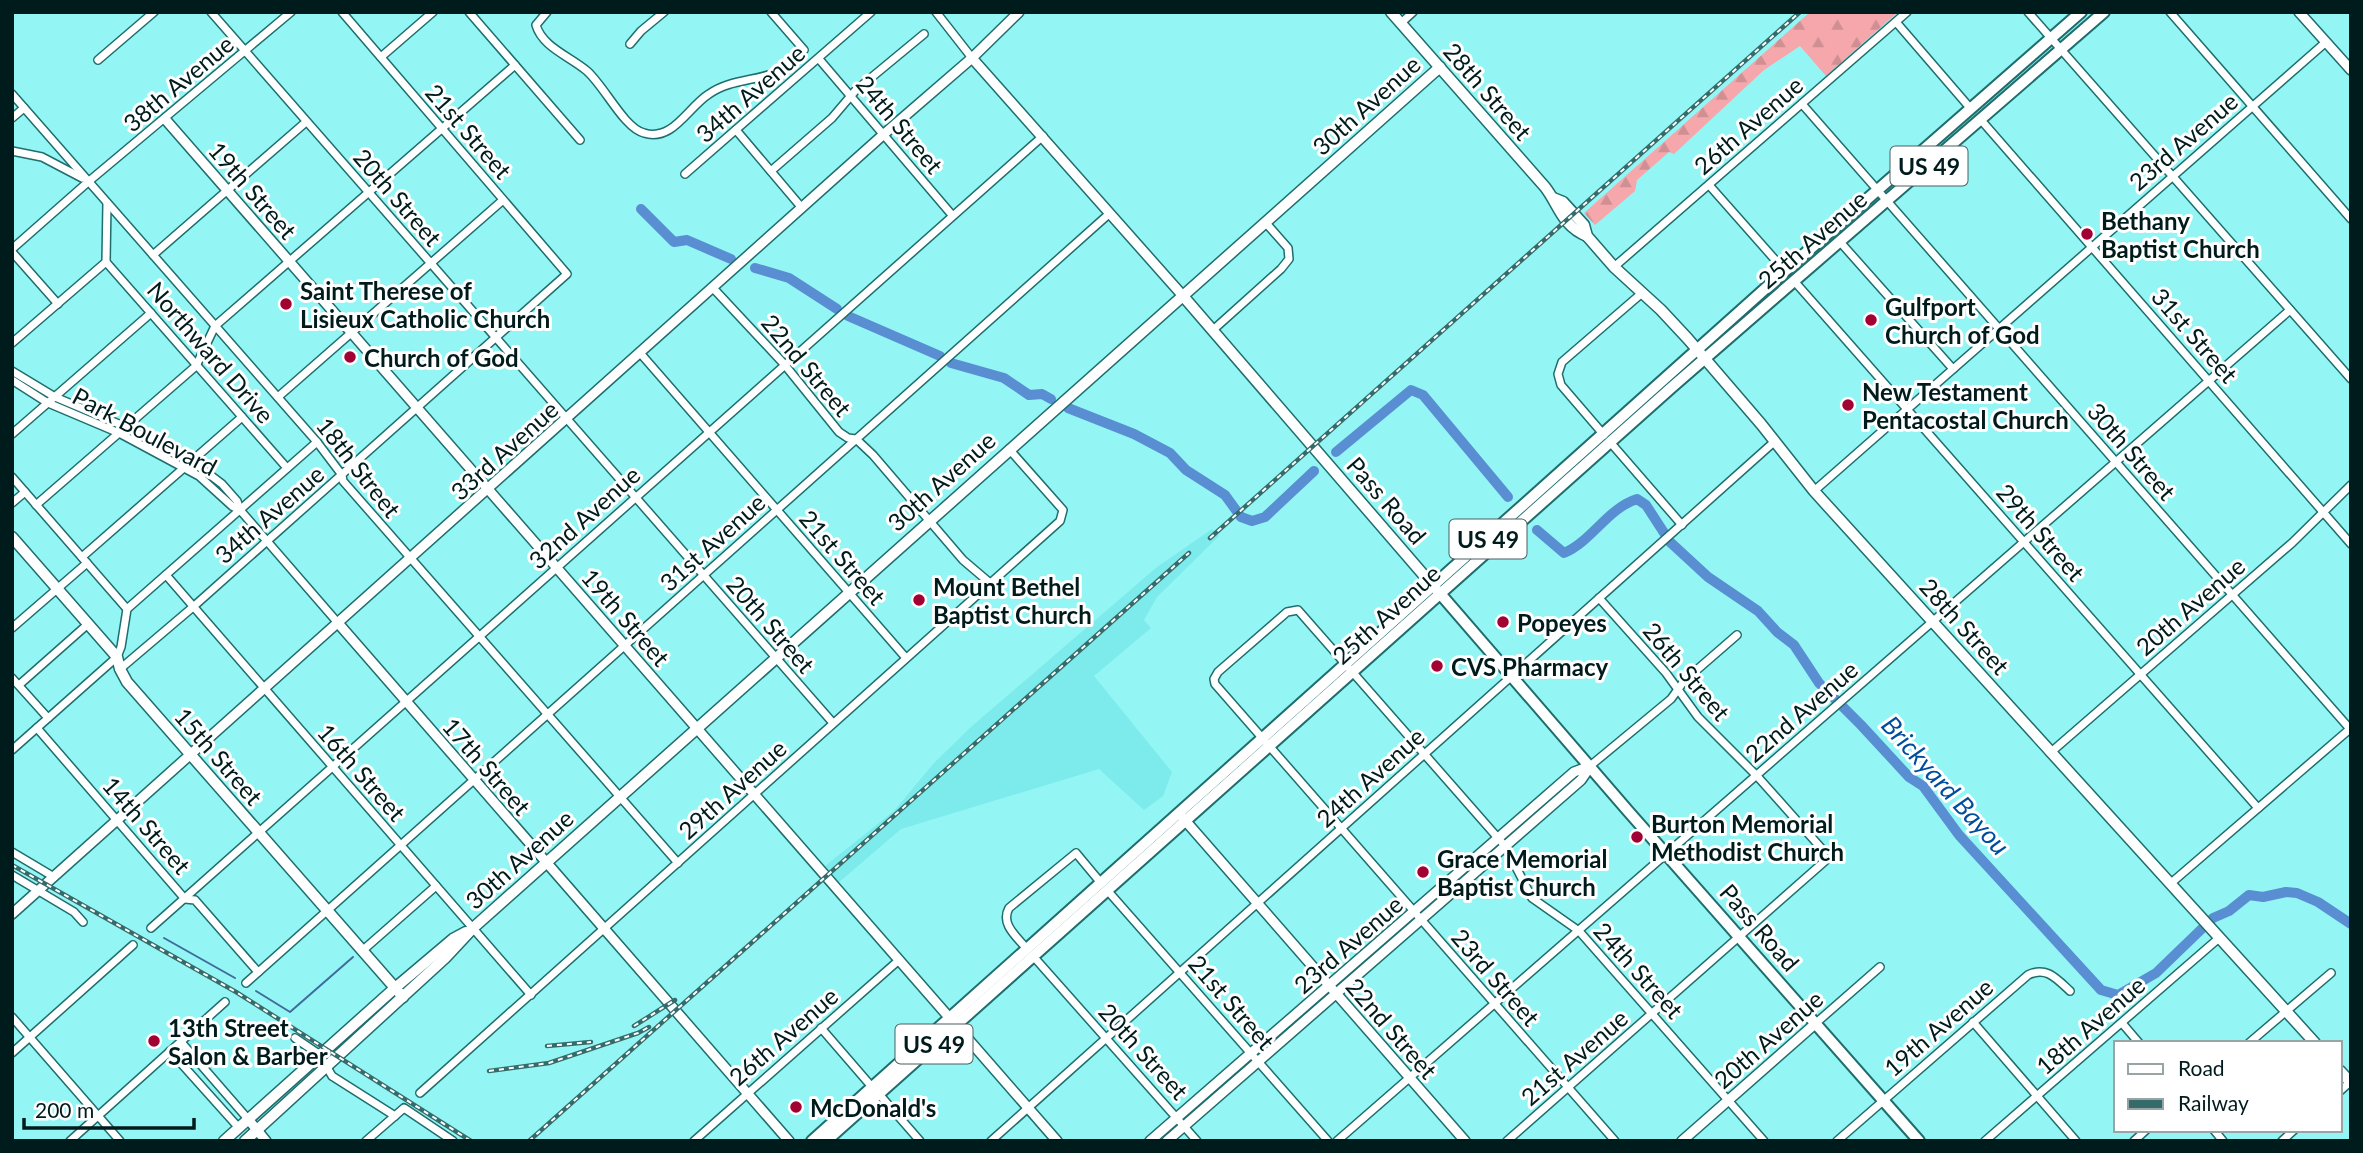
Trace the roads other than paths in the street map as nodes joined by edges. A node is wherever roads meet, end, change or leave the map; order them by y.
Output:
1 (154, 12) edge
2 (211, 12) edge
3 (291, 12) edge
4 (342, 12) edge
5 (433, 12) edge
6 (469, 12) edge
7 (547, 12) edge
8 (664, 12) edge
9 (771, 12) edge
10 (871, 12) edge
11 (936, 12) edge
12 (1019, 12) edge
13 (1391, 12) edge
14 (1413, 12) edge
15 (1907, 12) edge
16 (2028, 12) edge
17 (2081, 12) edge
18 (2104, 12) edge
19 (2170, 12) edge
20 (2301, 13) edge
21 (1896, 22) junction
22 (1401, 23) junction
23 (925, 34) dead end
24 (2051, 38) junction
25 (2326, 42) junction
26 (631, 44) dead end
27 (2061, 50) junction
28 (245, 52) junction
29 (381, 57) junction
30 (818, 58) junction
31 (972, 58) junction
32 (98, 60) dead end
33 (515, 65) junction
34 (1440, 67) junction
35 (2351, 70) edge
36 (12, 94) edge
37 (850, 95) junction
38 (1802, 104) junction
39 (2252, 106) junction
40 (24, 108) junction
41 (1971, 108) junction
42 (12, 118) edge
43 (165, 119) junction
44 (1982, 120) junction
45 (306, 122) junction
46 (442, 129) junction
47 (736, 130) junction
48 (884, 134) junction
49 (1042, 136) junction
50 (580, 140) dead end
51 (12, 151) edge
52 (771, 171) junction
53 (685, 174) dead end
54 (2172, 176) junction
55 (88, 182) junction
56 (1709, 185) junction
57 (228, 190) junction
58 (1878, 190) junction
59 (368, 191) junction
60 (503, 200) junction
61 (1887, 201) junction
62 (107, 203) junction
63 (802, 208) junction
64 (1110, 213) junction
65 (952, 215) junction
66 (2351, 219) edge
67 (1265, 222) junction
68 (1841, 243) junction
69 (2092, 247) junction
70 (12, 250) edge
71 (153, 255) junction
72 (290, 261) junction
73 (106, 262) junction
74 (430, 262) junction
75 (1614, 267) junction
76 (1785, 271) junction
77 (567, 274) joint
78 (1795, 282) junction
79 (713, 288) junction
80 (1642, 293) junction
81 (1183, 296) junction
82 (58, 304) junction
83 (2290, 310) junction
84 (151, 313) junction
85 (215, 326) junction
86 (1999, 329) junction
87 (1213, 330) junction
88 (351, 332) junction
89 (496, 336) junction
90 (12, 343) edge
91 (641, 354) junction
92 (1701, 355) junction
93 (784, 364) junction
94 (196, 366) junction
95 (1953, 369) junction
96 (12, 371) edge
97 (2351, 379) edge
98 (12, 380) edge
99 (2209, 381) junction
100 (55, 397) junction
101 (278, 397) junction
102 (48, 403) junction
103 (418, 406) junction
104 (1907, 410) junction
105 (242, 417) junction
106 (567, 418) junction
107 (126, 427) junction
108 (708, 431) junction
109 (119, 433) junction
110 (12, 434) edge
111 (856, 439) junction
112 (1607, 439) junction
113 (317, 442) junction
114 (1774, 442) junction
115 (1009, 449) junction
116 (2116, 462) junction
117 (750, 463) dead end
118 (186, 466) junction
119 (288, 468) junction
120 (742, 470) junction
121 (342, 475) junction
122 (12, 477) edge
123 (2351, 485) edge
124 (490, 489) junction
125 (1814, 491) junction
126 (25, 492) junction
127 (636, 498) junction
128 (12, 503) edge
129 (36, 505) junction
130 (240, 510) junction
131 (777, 510) junction
132 (2323, 513) junction
133 (928, 521) junction
134 (1679, 527) junction
135 (12, 537) edge
136 (267, 541) junction
137 (2024, 542) junction
138 (2351, 544) edge
139 (84, 560) junction
140 (410, 560) junction
141 (557, 566) junction
142 (166, 575) junction
143 (704, 576) junction
144 (990, 583) junction
145 (57, 589) junction
146 (1437, 590) junction
147 (848, 592) junction
148 (2233, 595) junction
149 (1599, 598) junction
150 (193, 607) junction
151 (127, 609) junction
152 (338, 623) junction
153 (1933, 623) junction
154 (88, 624) junction
155 (12, 628) edge
156 (1737, 635) dead end
157 (478, 637) junction
158 (626, 646) junction
159 (117, 657) junction
160 (775, 658) junction
161 (906, 658) junction
162 (120, 669) junction
163 (1349, 669) junction
164 (2141, 674) junction
165 (1511, 676) junction
166 (12, 678) edge
167 (1214, 679) joint
168 (19, 685) junction
169 (264, 689) junction
170 (1677, 691) junction
171 (406, 703) junction
172 (548, 715) junction
173 (48, 718) junction
174 (833, 723) junction
175 (697, 728) junction
176 (2350, 728) edge
177 (37, 729) junction
178 (1266, 742) junction
179 (12, 750) edge
180 (2050, 752) junction
181 (1424, 754) junction
182 (191, 755) junction
183 (1590, 766) junction
184 (333, 768) junction
185 (1757, 776) junction
186 (474, 781) junction
187 (755, 794) junction
188 (620, 797) junction
189 (2258, 808) junction
190 (1182, 817) junction
191 (117, 820) junction
192 (1342, 830) junction
193 (259, 833) junction
194 (1502, 842) junction
195 (401, 846) junction
196 (12, 852) edge
197 (1667, 854) junction
198 (547, 863) junction
199 (678, 863) junction
200 (1824, 863) joint
201 (12, 875) edge
202 (54, 877) junction
203 (2170, 884) junction
204 (436, 886) junction
205 (1104, 886) junction
206 (39, 889) junction
207 (185, 899) junction
208 (1258, 904) junction
209 (1009, 908) joint
210 (328, 912) junction
211 (1414, 912) junction
212 (12, 914) edge
213 (1421, 920) junction
214 (83, 922) dead end
215 (151, 928) dead end
216 (472, 928) junction
217 (604, 929) junction
218 (1579, 930) junction
219 (2217, 935) junction
220 (1740, 937) junction
221 (133, 945) dead end
222 (362, 951) junction
223 (1030, 952) junction
224 (899, 960) junction
225 (1880, 967) dead end
226 (258, 972) junction
227 (1180, 972) junction
228 (2331, 973) dead end
229 (246, 984) dead end
230 (1329, 985) junction
231 (395, 988) junction
232 (2070, 991) dead end
233 (1336, 993) junction
234 (531, 995) junction
235 (403, 997) junction
236 (225, 1002) dead end
237 (1494, 1004) junction
238 (2287, 1012) junction
239 (1653, 1013) junction
240 (12, 1017) edge
241 (953, 1022) junction
242 (1973, 1022) junction
243 (1815, 1023) junction
244 (2122, 1023) junction
245 (821, 1028) junction
246 (30, 1037) junction
247 (295, 1038) dead end
248 (1107, 1038) junction
249 (2137, 1041) edge
250 (2251, 1041) edge
251 (2313, 1041) edge
252 (181, 1042) junction
253 (170, 1051) junction
254 (12, 1053) edge
255 (1251, 1053) junction
256 (320, 1055) junction
257 (1258, 1061) junction
258 (326, 1068) junction
259 (1410, 1077) junction
260 (215, 1082) junction
261 (1568, 1087) junction
262 (876, 1090) junction
263 (205, 1091) junction
264 (420, 1093) dead end
265 (747, 1093) junction
266 (2037, 1095) junction
267 (1729, 1100) junction
268 (1883, 1100) junction
269 (1028, 1108) junction
270 (98, 1115) junction
271 (395, 1116) junction
272 (1177, 1117) junction
273 (248, 1119) junction
274 (1184, 1126) junction
275 (239, 1128) junction
276 (257, 1130) junction
277 (248, 1140) edge
278 (70, 1141) edge
279 (120, 1141) edge
280 (224, 1141) edge
281 (266, 1141) edge
282 (366, 1141) edge
283 (453, 1141) edge
284 (694, 1141) edge
285 (789, 1141) edge
286 (812, 1141) edge
287 (826, 1141) edge
288 (920, 1141) edge
289 (991, 1141) edge
290 (1057, 1141) edge
291 (1150, 1141) edge
292 (1167, 1141) edge
293 (1197, 1141) edge
294 (1328, 1141) edge
295 (1337, 1141) edge
296 (1465, 1141) edge
297 (1507, 1141) edge
298 (1615, 1141) edge
299 (1682, 1141) edge
300 (1764, 1141) edge
301 (1837, 1141) edge
302 (1919, 1141) edge
303 (1985, 1141) edge
304 (2076, 1141) edge

1 - 32 street
2 - 28 street, 20th Street
3 - 28 street, 38th Avenue
4 - 29 street, 21st Street
5 - 29 street
6 - 33 street
7 - 9 street
8 - 26 street
10 - 30 street, 34th Avenue
11 - 31 street, Pass Road
12 - 31 street, 33rd Avenue
13 - 22 main road, 28th Street
14 - 22 street
15 - 21 street, 26th Avenue
16 - 24 street
17 - 24 main road, 25th Avenue / US 49
18 - 27 main road, 25th Avenue / US 49
19 - 39 street
20 - 25 street
21 - 38 street, 26th Avenue
21 - 41 street
22 - 34 main road, 28th Street
23 - 37 street
24 - 27 street
24 - 41 main road, 25th Avenue / US 49
25 - 35 street
25 - 39 street, 23rd Avenue
27 - 44 main road, 25th Avenue / US 49
27 - 54 street
28 - 43 street, 38th Avenue
28 - 45 street, 20th Street
29 - 46 street, 21st Street
30 - 37 street, 24th Street
30 - 47 street, 34th Avenue
31 - 48 street, 33rd Avenue
31 - 49 street, Pass Road
33 - 46 street
33 - 50 street
34 - 67 main road, 30th Avenue
34 - 75 main road, 28th Street
36 - 40 street, 18th Street
37 - 48 street, 24th Street
37 - 52 street
38 - 56 street, 26th Avenue
38 - 58 street, 30th Street
39 - 54 street, 23rd Avenue
39 - 66 street
40 - 42 street
40 - 55 street, 18th Street
41 - 58 main road, 25th Avenue / US 49
43 - 55 street, 38th Avenue
43 - 57 street, 19th Street
44 - 61 main road, 25th Avenue / US 49
44 - 69 street, 31st Street
45 - 57 street
45 - 59 street, 20th Street
46 - 59 street
46 - 60 street, 21st Street
47 - 52 street
47 - 53 street, 34th Avenue
48 - 63 street, 33rd Avenue
48 - 65 street, 24th Street
49 - 64 street, Pass Road
49 - 65 street, 32nd Avenue
51 - 55 street
52 - 63 street
54 - 69 street, 23rd Avenue
54 - 83 street
55 - 62 street, 18th Street
55 - 70 street, 38th Avenue
56 - 75 street, 26th Avenue
56 - 76 street
57 - 71 street
57 - 72 street, 19th Street
58 - 61 street, 30th Street
58 - 76 main road, 25th Avenue / US 49
59 - 72 street
59 - 74 street, 20th Street
60 - 74 street
60 - 77 street, 21st Street
61 - 68 main road, 25th Avenue / US 49
61 - 86 street, 30th Street
62 - 71 street, 18th Street
62 - 73 street
63 - 79 street, 33rd Avenue
64 - 81 street, Pass Road
64 - 111 street, 31st Avenue
65 - 93 street, 32nd Avenue
67 - 81 main road, 30th Avenue
67 - 87 street
68 - 78 main road, 25th Avenue / US 49
68 - 95 street
69 - 86 street, 23rd Avenue
69 - 99 street, 31st Street
70 - 82 street
71 - 85 street, 18th Street
72 - 85 street
72 - 88 street, 19th Street
73 - 82 street
73 - 84 street, Northward Drive
74 - 88 street
74 - 89 street, 20th Street
75 - 80 main road, 28th Street
76 - 92 main road, 25th Avenue / US 49
77 - 89 street, 34th Avenue
78 - 92 main road, 25th Avenue / US 49
78 - 104 street, 29th Street
79 - 91 street, 33rd Avenue
79 - 93 street, 22nd Street
80 - 92 main road, 28th Street
80 - 112 street
81 - 87 main road, Pass Road
81 - 115 main road, 30th Avenue
82 - 90 street
83 - 97 street
83 - 99 street, 22nd Avenue
84 - 94 street, Northward Drive
84 - 100 street
85 - 94 street
85 - 101 street, 18th Street
86 - 95 street, 23rd Avenue
86 - 116 street, 30th Street
87 - 146 main road, Pass Road
88 - 101 street
88 - 103 street, 19th Street
89 - 103 street, 34th Avenue
89 - 106 street, 20th Street
91 - 106 street, 33rd Avenue
91 - 108 street, 21st Street
92 - 112 main road, 25th Avenue / US 49
92 - 114 main road, 28th Street
93 - 108 street, 32nd Avenue
93 - 111 street, 22nd Street
94 - 105 street, Northward Drive
94 - 107 street
95 - 104 street, 23rd Avenue
96 - 100 street, Park Boulevard
98 - 102 street, Park Boulevard
99 - 116 street, 22nd Avenue
99 - 132 street, 31st Street
100 - 102 street
100 - 107 street, Park Boulevard
101 - 113 street, 18th Street
102 - 109 street, Park Boulevard
102 - 110 street
103 - 121 street, 34th Avenue
103 - 124 street, 19th Street
104 - 125 street, 23rd Avenue
104 - 137 street, 29th Street
105 - 118 street
105 - 119 street, Northward Drive
106 - 124 street, 33rd Avenue
106 - 127 street, 20th Street
107 - 109 street
107 - 118 street, Park Boulevard
108 - 120 street, 21st Street
108 - 127 street, 32nd Avenue
109 - 118 street, Park Boulevard
109 - 129 street
111 - 131 street, 31st Avenue
111 - 133 street, 22nd Street
112 - 134 street
112 - 146 main road, 25th Avenue / US 49
113 - 119 street
113 - 121 street, 18th Street
114 - 125 main road, 28th Street
114 - 134 street, 24th Avenue
115 - 133 main road, 30th Avenue
115 - 144 street, 29th Avenue
116 - 137 street, 22nd Avenue
116 - 148 street, 30th Street
117 - 120 street
118 - 130 street, Park Boulevard
118 - 139 street
119 - 130 street
120 - 131 street, 21st Street
121 - 136 street, 34th Avenue
121 - 140 street, 18th Street
122 - 126 street
123 - 132 street, 20th Avenue
124 - 140 street, 33rd Avenue
124 - 141 street, 19th Street
125 - 153 main road, 28th Street
126 - 128 street
126 - 129 street
127 - 141 street, 32nd Avenue
127 - 143 street, 20th Street
129 - 139 street
130 - 136 street, 17th Street
130 - 142 street
131 - 143 street, 31st Avenue
131 - 147 street, 21st Street
132 - 138 street, 31st Street
132 - 148 street, 20th Avenue
133 - 144 street, 22nd Street
133 - 147 main road, 30th Avenue
134 - 149 street, 24th Avenue
135 - 145 main road, 15th Street
136 - 150 street, 34th Avenue
136 - 152 street, 17th Street
137 - 153 street, 22nd Avenue
137 - 164 street, 29th Street
139 - 145 street
139 - 151 street
140 - 152 street, 33rd Avenue
140 - 157 street, 18th Street
141 - 157 street, 32nd Avenue
141 - 158 street, 19th Street
142 - 150 street, 16th Street
142 - 151 street
143 - 158 street, 31st Avenue
143 - 160 street, 20th Street
144 - 161 street, 29th Avenue
145 - 154 main road, 15th Street
145 - 155 street
146 - 163 main road, 25th Avenue / US 49
146 - 165 main road, Pass Road
147 - 160 main road, 30th Avenue
147 - 161 street, 21st Street
148 - 164 street, 20th Avenue
148 - 176 street, 30th Street
149 - 165 street, 24th Avenue
149 - 170 street, 26th Street
150 - 162 street, 34th Avenue
150 - 169 street, 16th Street
151 - 159 street
152 - 169 street, 33rd Avenue
152 - 171 street, 17th Street
153 - 180 main road, 28th Street
153 - 185 street, 22nd Avenue
154 - 159 main road, 15th Street
154 - 168 street
156 - 170 street
157 - 171 street, 32nd Avenue
157 - 172 street, 18th Street
158 - 172 street, 31st Avenue
158 - 175 street, 19th Street
159 - 162 main road, 15th Street
159 - 173 street
160 - 174 street, 20th Street
160 - 175 main road, 30th Avenue
161 - 174 street, 29th Avenue
162 - 182 main road, 15th Street
163 - 167 street, 24th Street
163 - 178 main road, 25th Avenue / US 49
163 - 181 street, 24th Street
164 - 180 street, 20th Avenue
164 - 189 street, 29th Street
165 - 181 street, 24th Avenue
165 - 183 main road, Pass Road
166 - 168 street
167 - 178 street, 23rd Street
168 - 173 street
169 - 182 street, 33rd Avenue
169 - 184 street, 16th Street
170 - 183 street
170 - 185 street, 26th Street
171 - 184 street, 32nd Avenue
171 - 186 street, 17th Street
172 - 186 street, 31st Avenue
172 - 188 street, 18th Street
173 - 177 street
174 - 187 street, 29th Avenue
175 - 187 street, 19th Street
175 - 188 main road, 30th Avenue
176 - 189 street
177 - 179 street
177 - 191 street, 14th Street
178 - 190 main road, 25th Avenue / US 49
178 - 192 street, 23rd Street
180 - 203 main road, 28th Street
181 - 192 street, 24th Avenue
181 - 194 street, 24th Street
182 - 191 street, 33rd Avenue
182 - 193 main road, 15th Street
183 - 194 street, 23rd Avenue
183 - 197 main road, Pass Road
184 - 193 street, 32nd Avenue
184 - 195 street, 16th Street
185 - 197 street, 22nd Avenue
185 - 200 street, 26th Street
186 - 195 street, 31st Avenue
186 - 198 street, 17th Street
187 - 199 street, 29th Avenue
187 - 224 street, 19th Street
188 - 198 main road, 30th Avenue
188 - 199 street, 18th Street
189 - 203 street
190 - 205 main road, 25th Avenue / US 49
190 - 208 street, 22nd Street
191 - 202 street, 33rd Avenue
191 - 207 street, 14th Street
192 - 208 street, 24th Avenue
192 - 211 street, 23rd Street
193 - 207 street, 32nd Avenue
193 - 210 main road, 15th Street
194 - 211 street, 23rd Avenue
194 - 213 street, 23rd Avenue
194 - 218 street, 24th Street
195 - 204 street, 16th Street
195 - 210 street, 31st Avenue
196 - 202 street
197 - 218 street, 22nd Avenue
197 - 220 main road, Pass Road
198 - 216 main road, 30th Avenue
198 - 217 street, 17th Street
199 - 217 street, 29th Avenue
200 - 220 street, 21st Avenue
201 - 206 street
202 - 206 street, 33rd Avenue
203 - 219 main road, 28th Street
204 - 216 street, 16th Street
204 - 222 street
205 - 209 street, 21st Street
205 - 223 main road, 25th Avenue / US 49
205 - 227 street, 21st Street
206 - 212 street, 33rd Avenue
206 - 214 street
207 - 215 street, 32nd Avenue
207 - 226 street, 14th Street
208 - 227 street, 24th Avenue
208 - 230 street, 22nd Street
209 - 223 street, 20th Street
210 - 222 main road, 15th Street
210 - 226 street, 31st Avenue
211 - 213 street, 23rd Street
211 - 230 street, 23rd Avenue
213 - 233 street, 23rd Avenue
213 - 237 street, 23rd Street
216 - 231 main road, 30th Avenue
216 - 234 street, 16th Street
216 - 235 main road, 30th Avenue
217 - 234 street, 29th Avenue
217 - 265 street, 17th Street
218 - 237 street, 22nd Avenue
218 - 239 street, 24th Street
219 - 238 main road, 28th Street
219 - 244 street, 18th Avenue
220 - 239 street, 21st Avenue
220 - 243 main road, Pass Road
221 - 246 street
222 - 231 main road, 15th Street
223 - 241 main road, 25th Avenue / US 49
223 - 248 street, 20th Street
224 - 241 street, 19th Street
224 - 245 street, 26th Avenue
225 - 243 street, 20th Avenue
226 - 229 street, 31st Avenue
227 - 248 street, 24th Avenue
227 - 255 street, 21st Street
228 - 238 street
230 - 233 street, 22nd Street
230 - 255 street, 23rd Avenue
231 - 235 main road, 15th Street
231 - 256 main road, 30th Avenue
232 - 242 street, 19th Avenue
233 - 257 street, 23rd Avenue
233 - 259 street, 22nd Street
234 - 264 street, 29th Avenue
235 - 258 main road, 30th Avenue
236 - 252 street
237 - 259 street, 22nd Avenue
237 - 261 street, 23rd Street
238 - 250 street
238 - 251 main road, 28th Street
239 - 261 street, 21st Avenue
239 - 267 street, 24th Street
240 - 246 street
241 - 262 main road, 25th Avenue / US 49
241 - 269 street, 19th Street
242 - 266 street
242 - 268 street, 19th Avenue
243 - 267 street, 20th Avenue
243 - 268 main road, Pass Road
244 - 249 street
244 - 266 street, 18th Avenue
245 - 262 street
245 - 265 street, 26th Avenue
246 - 254 street
246 - 270 street
247 - 256 street
248 - 269 street, 24th Avenue
248 - 272 street, 20th Street
252 - 253 street
252 - 260 street
253 - 263 street
253 - 270 street
255 - 257 street, 21st Street
255 - 272 street, 23rd Avenue
256 - 258 street
256 - 273 main road, 30th Avenue
257 - 274 street, 23rd Avenue
257 - 294 street, 21st Street
258 - 271 street
258 - 276 main road, 30th Avenue
259 - 295 street, 22nd Avenue
259 - 296 street, 22nd Street
260 - 263 street
260 - 273 street
261 - 297 street, 21st Avenue
261 - 298 street, 23rd Street
262 - 286 main road, 25th Avenue / US 49
262 - 287 main road, 25th Avenue / US 49
262 - 288 street
263 - 275 street
265 - 284 street, 26th Avenue
265 - 285 street, 17th Street
266 - 303 street, 18th Avenue
266 - 304 street
267 - 299 street, 20th Avenue
267 - 300 street, 24th Street
268 - 301 street, 19th Avenue
268 - 302 main road, Pass Road
269 - 289 street, 24th Avenue
269 - 290 street, 19th Street
270 - 278 street
270 - 279 street
271 - 282 street
271 - 283 street
272 - 274 street, 20th Street
272 - 291 street, 23rd Avenue
273 - 275 main road, 30th Avenue
273 - 276 street
274 - 292 street, 23rd Avenue
274 - 293 street, 20th Street
275 - 277 street
275 - 280 main road, 30th Avenue
276 - 277 main road, 30th Avenue
276 - 281 street

